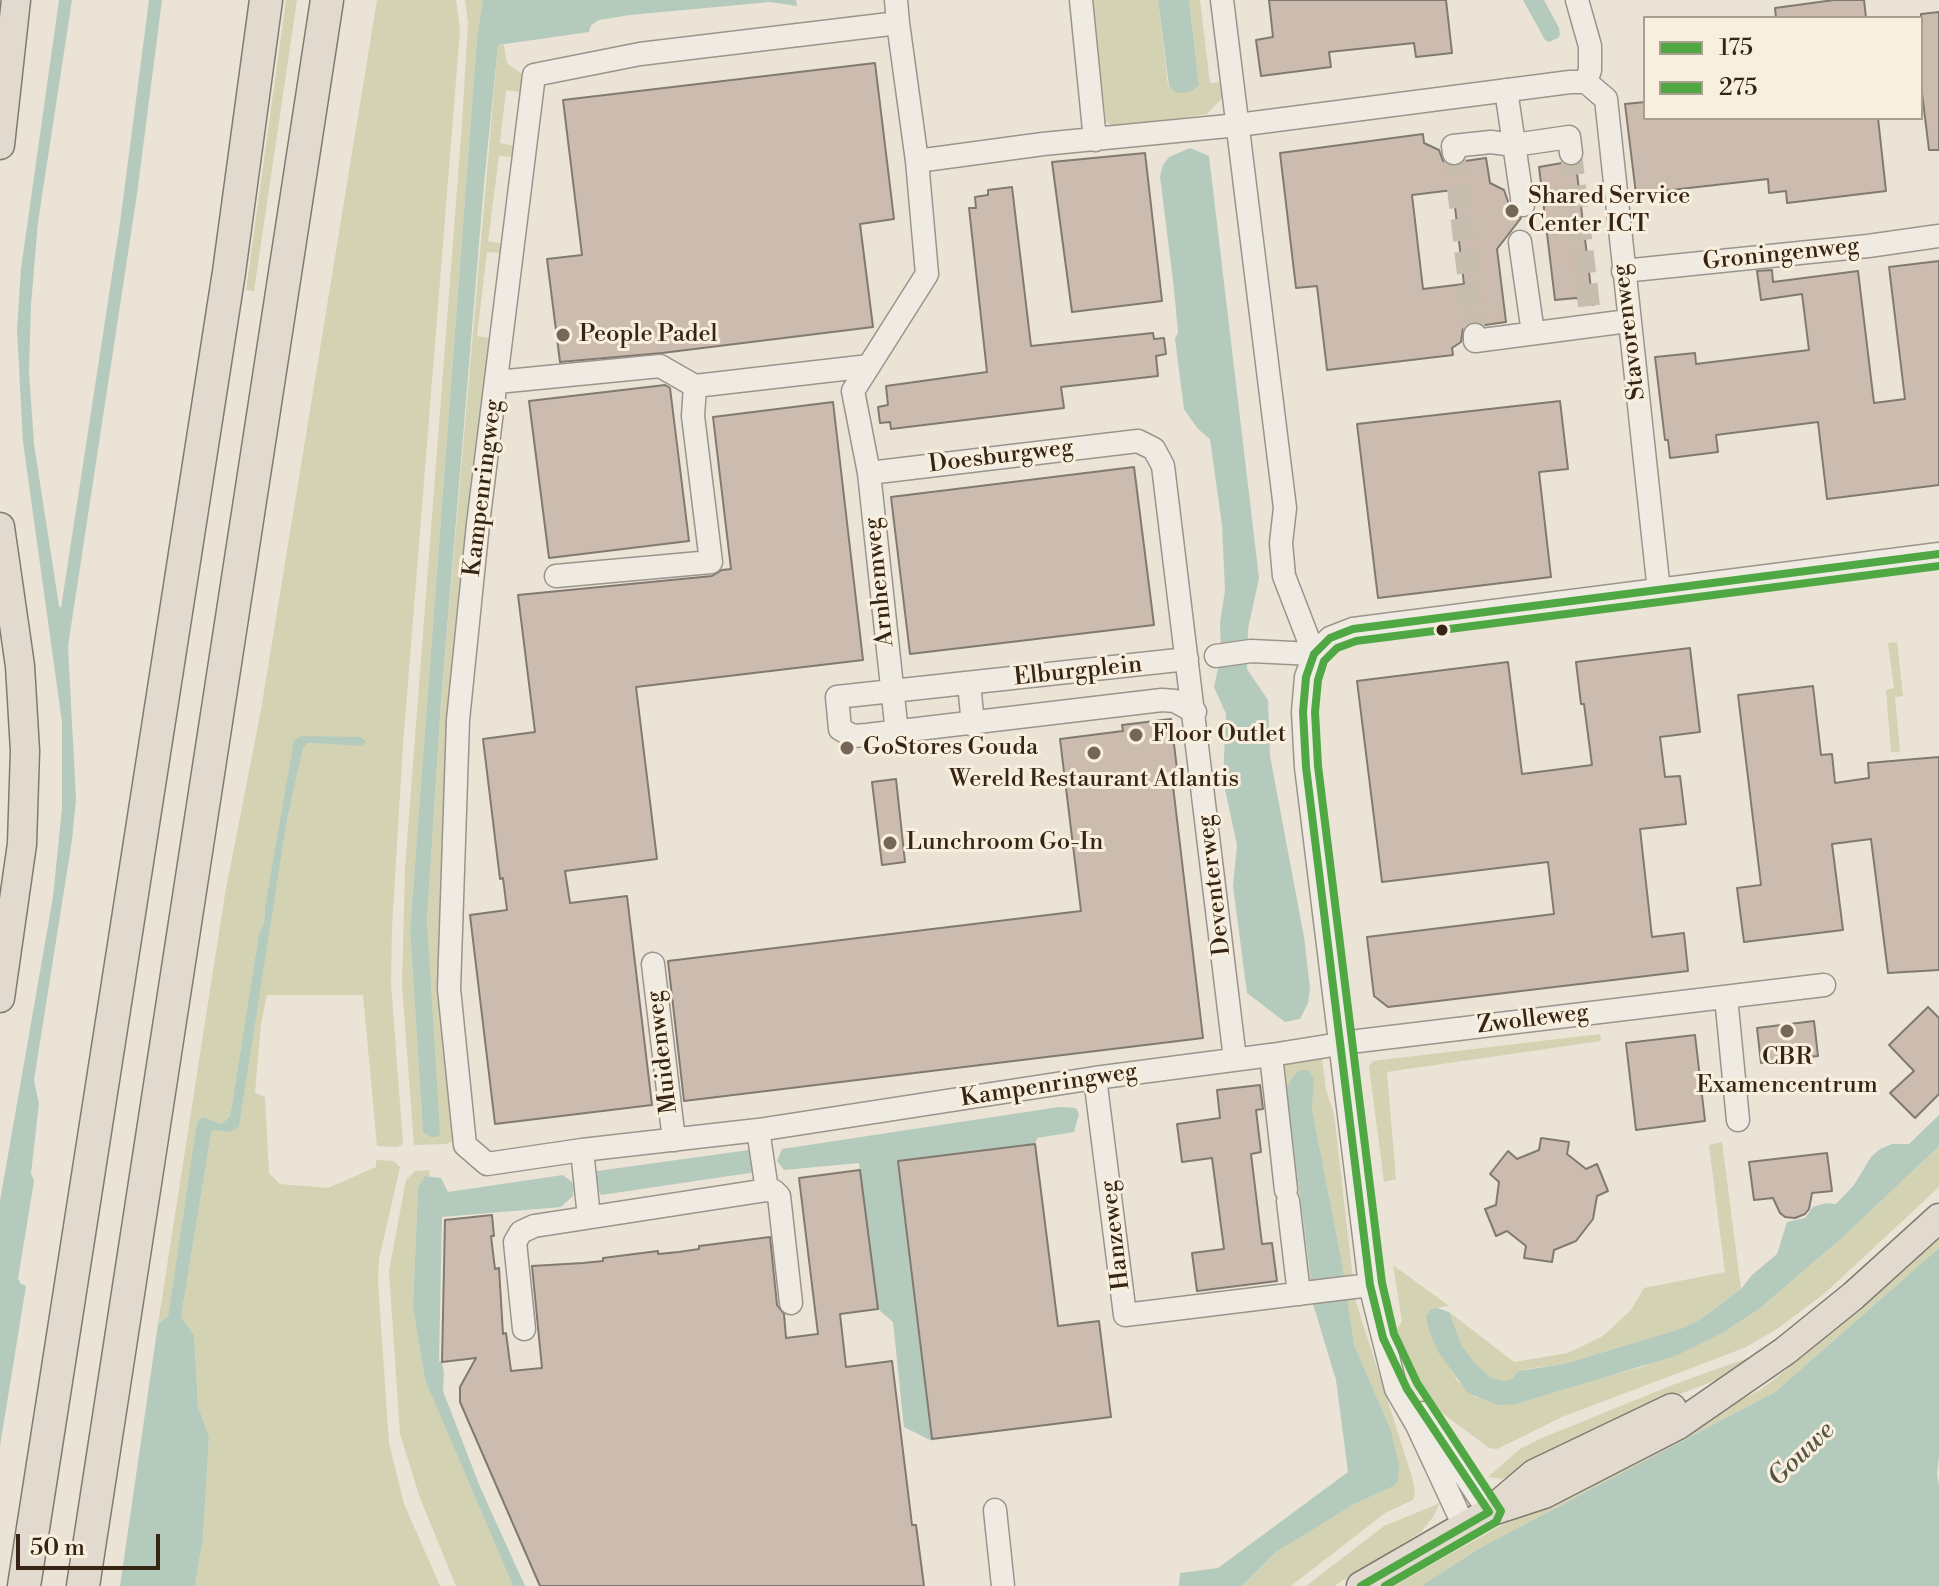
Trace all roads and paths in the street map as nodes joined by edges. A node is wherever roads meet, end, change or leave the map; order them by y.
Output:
1 (16, 0) edge
2 (266, 0) edge
3 (327, 0) edge
4 (335, 0) edge
5 (896, 0) edge
6 (1081, 0) edge
7 (1222, 0) edge
8 (1577, 0) edge
9 (898, 23) junction
10 (319, 57) junction
11 (1586, 82) junction
12 (1506, 90) junction
13 (1238, 125) junction
14 (1095, 140) junction
15 (0, 145) edge
16 (1514, 145) junction
17 (1454, 153) dead end
18 (1571, 153) dead end
19 (917, 161) junction
20 (1523, 205) dead end
21 (1939, 236) edge
22 (1520, 242) dead end
23 (1623, 271) junction
24 (1628, 321) junction
25 (1533, 333) junction
26 (1475, 335) dead end
27 (869, 366) junction
28 (497, 382) junction
29 (695, 386) junction
30 (869, 473) junction
31 (0, 527) edge
32 (1939, 554) edge
33 (556, 576) dead end
34 (1659, 591) junction
35 (5, 636) edge
36 (1314, 654) junction
37 (1216, 656) dead end
38 (1187, 659) junction
39 (969, 683) junction
40 (892, 691) junction
41 (1195, 712) junction
42 (973, 725) junction
43 (897, 733) junction
44 (653, 964) dead end
45 (1824, 985) dead end
46 (1726, 997) junction
47 (0, 998) edge
48 (1341, 1044) junction
49 (1271, 1055) junction
50 (1235, 1059) junction
51 (1095, 1078) junction
52 (1738, 1120) dead end
53 (758, 1130) junction
54 (674, 1140) junction
55 (582, 1150) junction
56 (767, 1190) junction
57 (589, 1217) junction
58 (1939, 1218) edge
59 (1361, 1286) junction
60 (1302, 1294) junction
61 (791, 1303) dead end
62 (524, 1329) dead end
63 (1383, 1338) junction
64 (995, 1510) dead end
65 (1489, 1512) junction
66 (1464, 1526) junction
67 (24, 1586) edge
68 (83, 1586) edge
69 (1003, 1586) edge
70 (1361, 1586) edge

1 - 15 main road
2 - 67 highway
3 - 10 highway
4 - 10 highway
5 - 9 street
6 - 14 street
7 - 13 street
8 - 11 street
9 - 19 street
9 - 28 street, Kampenringweg
10 - 68 highway
11 - 12 street
11 - 23 street, Stavorenweg
12 - 13 street
12 - 16 street
13 - 14 street
13 - 36 street
14 - 19 street
16 - 17 street
16 - 18 street
16 - 20 street
19 - 27 street
21 - 23 street, Groningenweg
22 - 25 street
23 - 24 street, Stavorenweg
24 - 25 street
24 - 34 street, Stavorenweg
25 - 26 street
27 - 29 street
27 - 30 street
28 - 29 street
28 - 55 street, Kampenringweg
29 - 33 street
30 - 38 street, Doesburgweg
30 - 40 street, Arnhemweg
31 - 35 main road
32 - 34 street
34 - 36 street
35 - 47 main road
36 - 37 street
36 - 48 street
38 - 39 street, Elburgplein
38 - 41 street, Doesburgweg
39 - 40 street, Elburgplein
39 - 42 street
40 - 43 street
40 - 43 street, Elburgplein
41 - 42 street, Elburgplein
41 - 50 street, Deventerweg
42 - 43 street, Elburgplein
44 - 54 street, Muidenweg
45 - 46 street, Zwolleweg
46 - 48 street, Zwolleweg
46 - 52 street
48 - 49 street, Kampenringweg
48 - 59 street
49 - 50 street, Kampenringweg
49 - 60 street
50 - 51 street, Kampenringweg
51 - 53 street, Kampenringweg
51 - 60 street, Hanzeweg
53 - 54 street, Kampenringweg
53 - 56 street
54 - 55 street, Kampenringweg
55 - 57 street
56 - 57 street
56 - 61 street
57 - 62 street
58 - 65 main road
59 - 60 street, Hanzeweg
59 - 63 street
63 - 65 street
63 - 66 street
64 - 69 street
65 - 66 main road
66 - 70 main road

